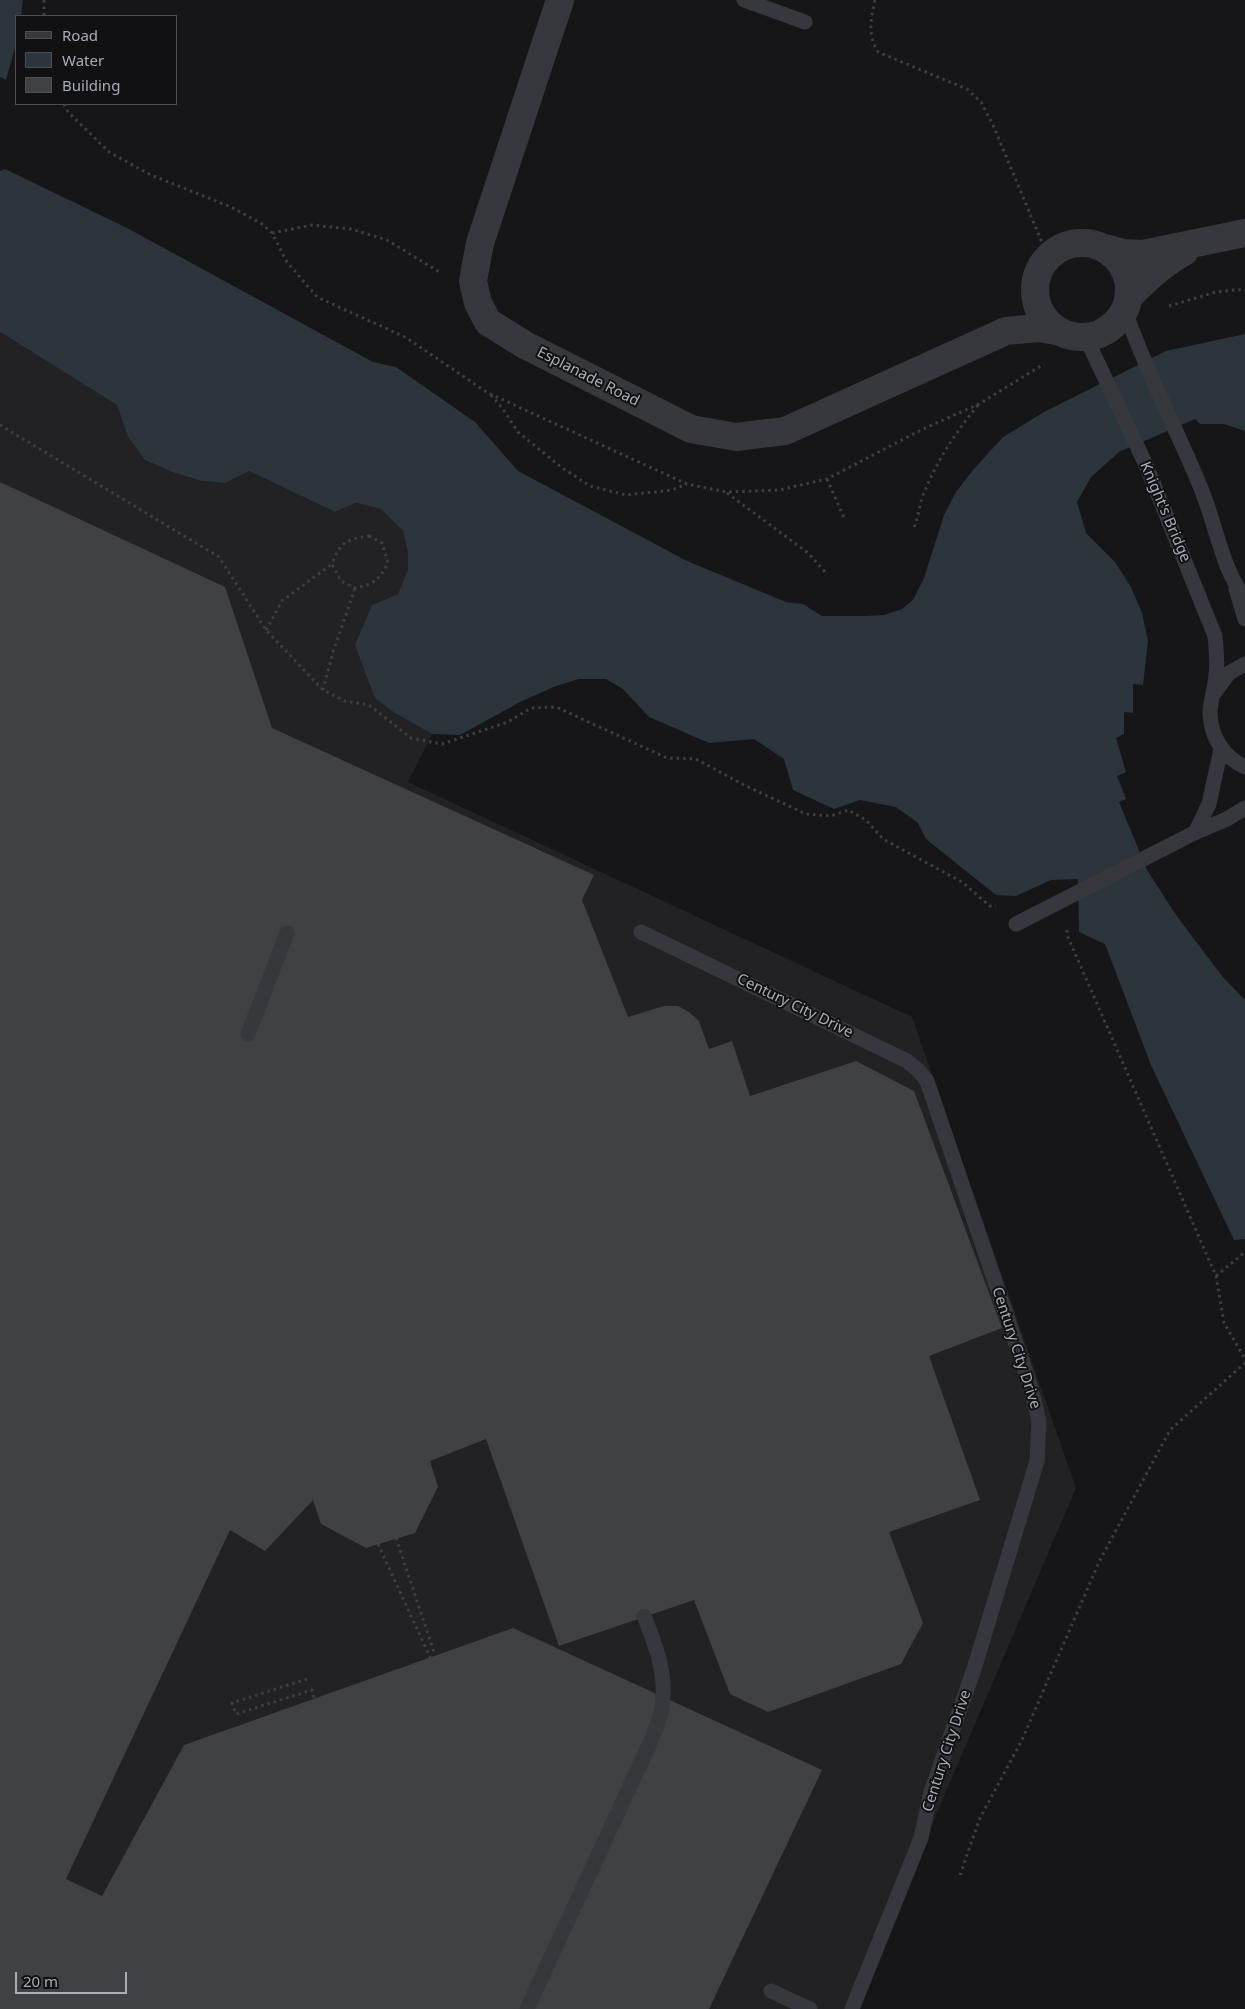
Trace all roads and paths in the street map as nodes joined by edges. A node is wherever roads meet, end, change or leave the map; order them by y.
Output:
1 (44, 0) edge
2 (560, 0) edge
3 (744, 0) edge
4 (875, 0) edge
5 (44, 15) edge
6 (805, 22) dead end
7 (64, 105) edge
8 (272, 233) junction
9 (1245, 233) edge
10 (1199, 244) junction
11 (1105, 248) junction
12 (1048, 257) junction
13 (473, 281) junction
14 (1035, 281) junction
15 (1245, 289) edge
16 (1128, 311) junction
17 (1006, 331) junction
18 (1056, 331) junction
19 (1088, 342) junction
20 (488, 393) junction
21 (979, 404) junction
22 (0, 425) edge
23 (827, 479) junction
24 (687, 484) junction
25 (726, 492) junction
26 (844, 520) dead end
27 (914, 526) dead end
28 (332, 564) junction
29 (827, 574) dead end
30 (1235, 585) junction
31 (355, 588) junction
32 (1245, 599) edge
33 (1245, 619) edge
34 (266, 630) junction
35 (1245, 664) edge
36 (323, 690) junction
37 (1214, 693) junction
38 (1221, 749) junction
39 (1245, 767) edge
40 (1245, 808) edge
41 (1195, 833) junction
42 (1068, 898) junction
43 (998, 906) dead end
44 (1016, 924) dead end
45 (641, 932) dead end
46 (287, 933) dead end
47 (248, 1034) dead end
48 (1245, 1252) edge
49 (1216, 1276) junction
50 (1245, 1361) edge
51 (396, 1538) dead end
52 (378, 1544) dead end
53 (644, 1616) dead end
54 (435, 1655) dead end
55 (306, 1679) dead end
56 (443, 1681) dead end
57 (314, 1698) dead end
58 (960, 1875) dead end
59 (771, 1991) dead end
60 (527, 2009) edge
61 (810, 2009) edge
62 (852, 2009) edge

1 - 5 path
2 - 13 street, Esplanade Road
3 - 6 lane
4 - 12 path
7 - 8 path
8 - 13 path
8 - 20 path
9 - 10 street
10 - 11 street
10 - 16 street
11 - 12 street
11 - 16 street
12 - 14 street
13 - 17 street, Esplanade Road
14 - 17 street
14 - 18 street
15 - 16 path
16 - 19 street
16 - 30 lane
17 - 18 street, Esplanade Road
18 - 19 street
19 - 21 path
19 - 37 lane, Knight's Bridge
20 - 24 path
20 - 24 path
21 - 23 path
21 - 27 path
22 - 34 path
23 - 25 path
23 - 26 path
24 - 25 path
25 - 29 path
28 - 31 path
28 - 31 path
28 - 34 path
30 - 32 lane
30 - 33 lane
31 - 36 path
34 - 36 path
35 - 37 lane, Knight's Bridge
36 - 43 path
37 - 38 lane, Knight's Bridge
38 - 39 lane, Knight's Bridge
38 - 41 lane
40 - 41 lane
41 - 42 lane
42 - 44 lane
42 - 49 path
45 - 62 lane, Century City Drive
46 - 47 lane
48 - 49 path
49 - 50 path
50 - 58 path
51 - 54 path
52 - 56 path
53 - 60 lane
55 - 57 path
59 - 61 lane

